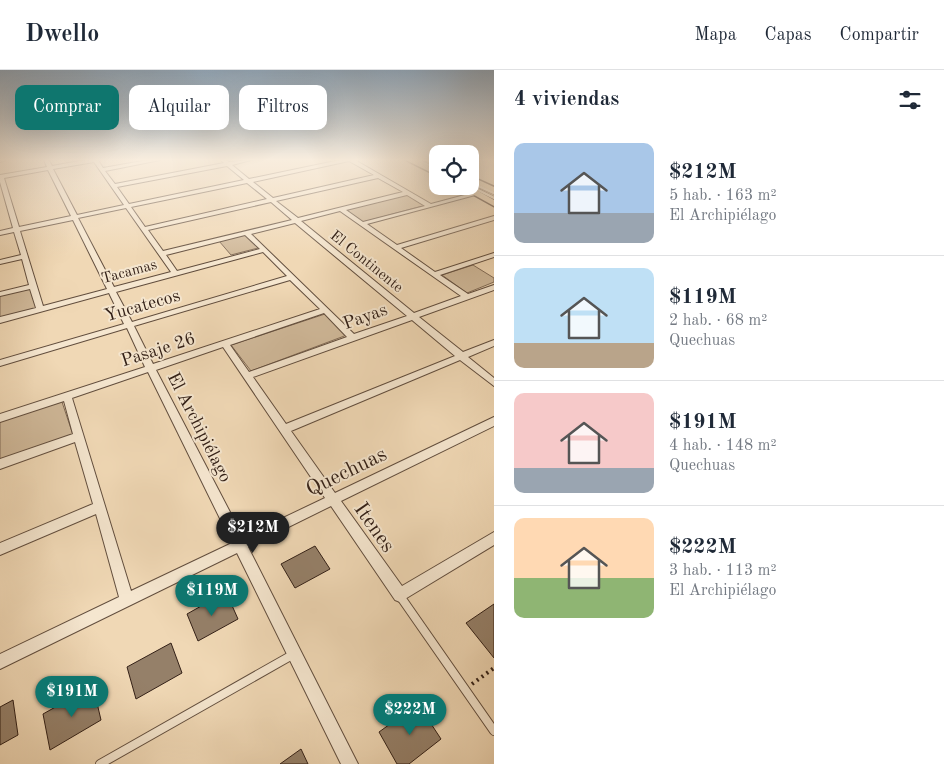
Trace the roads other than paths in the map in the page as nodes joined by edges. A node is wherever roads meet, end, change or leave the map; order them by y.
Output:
1 (3, 192) edge
2 (62, 192) edge
3 (118, 192) edge
4 (193, 192) edge
5 (262, 192) edge
6 (306, 192) edge
7 (483, 192) edge
8 (407, 193) joint
9 (472, 195) edge
10 (478, 195) edge
11 (494, 198) edge
12 (272, 200) junction
13 (494, 202) edge
14 (9, 206) junction
15 (128, 206) junction
16 (430, 206) junction
17 (0, 208) edge
18 (342, 209) junction
19 (75, 217) junction
20 (494, 218) edge
21 (296, 220) junction
22 (362, 224) junction
23 (144, 229) junction
24 (16, 230) junction
25 (247, 232) junction
26 (0, 233) edge
27 (396, 247) junction
28 (264, 250) junction
29 (161, 254) junction
30 (494, 255) edge
31 (24, 256) junction
32 (0, 262) edge
33 (175, 273) junction
34 (435, 274) junction
35 (292, 277) junction
36 (33, 286) junction
37 (494, 287) edge
38 (111, 290) junction
39 (0, 294) edge
40 (467, 297) junction
41 (40, 309) junction
42 (326, 310) junction
43 (413, 316) junction
44 (0, 320) edge
45 (129, 325) junction
46 (354, 338) junction
47 (494, 343) edge
48 (225, 344) junction
49 (462, 356) junction
50 (0, 363) edge
51 (150, 368) junction
52 (247, 376) junction
53 (494, 383) edge
54 (67, 396) junction
55 (0, 418) edge
56 (494, 421) edge
57 (285, 430) junction
58 (79, 436) junction
59 (0, 464) edge
60 (333, 500) junction
61 (100, 507) junction
62 (494, 538) edge
63 (239, 545) junction
64 (0, 549) edge
65 (400, 595) junction
66 (128, 600) junction
67 (294, 654) junction
68 (0, 662) edge
69 (494, 731) edge
70 (100, 764) edge
71 (350, 764) edge

1 - 14 street
2 - 19 street, El Archipiélago
3 - 15 street
4 - 15 street
5 - 12 street, El Continente
6 - 12 street
7 - 11 lane
8 - 16 street
8 - 18 street
9 - 16 street
10 - 13 main road
12 - 21 street, El Continente
12 - 23 street
14 - 17 street
14 - 24 street
15 - 19 street
15 - 23 street
16 - 22 street
18 - 21 street
18 - 22 street
19 - 24 street
19 - 38 street, El Archipiélago
20 - 27 street
21 - 25 street
21 - 43 street, El Continente
22 - 27 street
23 - 29 street
24 - 26 street
24 - 31 street
25 - 28 street
25 - 29 street
27 - 34 street
28 - 33 street, Tacamas
28 - 35 street
29 - 33 street
30 - 34 street
31 - 32 street
31 - 36 street
33 - 38 street, Tacamas
34 - 40 street
35 - 42 street
35 - 45 street, Yucatecos
36 - 39 street
36 - 41 street
37 - 40 street, Payas
38 - 41 street, Tacamas
38 - 45 street, El Archipiélago
40 - 43 street, Payas
41 - 44 street, Tacamas
42 - 46 street
42 - 48 street, Pasaje 26
43 - 46 street, Payas
43 - 49 street, El Continente
45 - 50 street, Yucatecos
45 - 51 street, El Archipiélago
46 - 52 street, Payas
47 - 49 street
48 - 51 street, Pasaje 26
48 - 52 street, Itenes
49 - 53 street, El Continente
49 - 57 street
51 - 54 street, Pasaje 26
51 - 63 street, El Archipiélago
52 - 57 street, Itenes
54 - 55 street, Pasaje 26
54 - 58 street
56 - 60 street, Quechuas
57 - 60 street, Itenes
58 - 59 street
58 - 61 street
60 - 63 street, Quechuas
60 - 65 street, Itenes
61 - 64 street
61 - 66 street
62 - 65 street
63 - 66 street, Quechuas
63 - 67 street, El Archipiélago
65 - 69 lane, Itenes
66 - 68 street, Quechuas
67 - 70 lane
67 - 71 street, El Archipiélago

